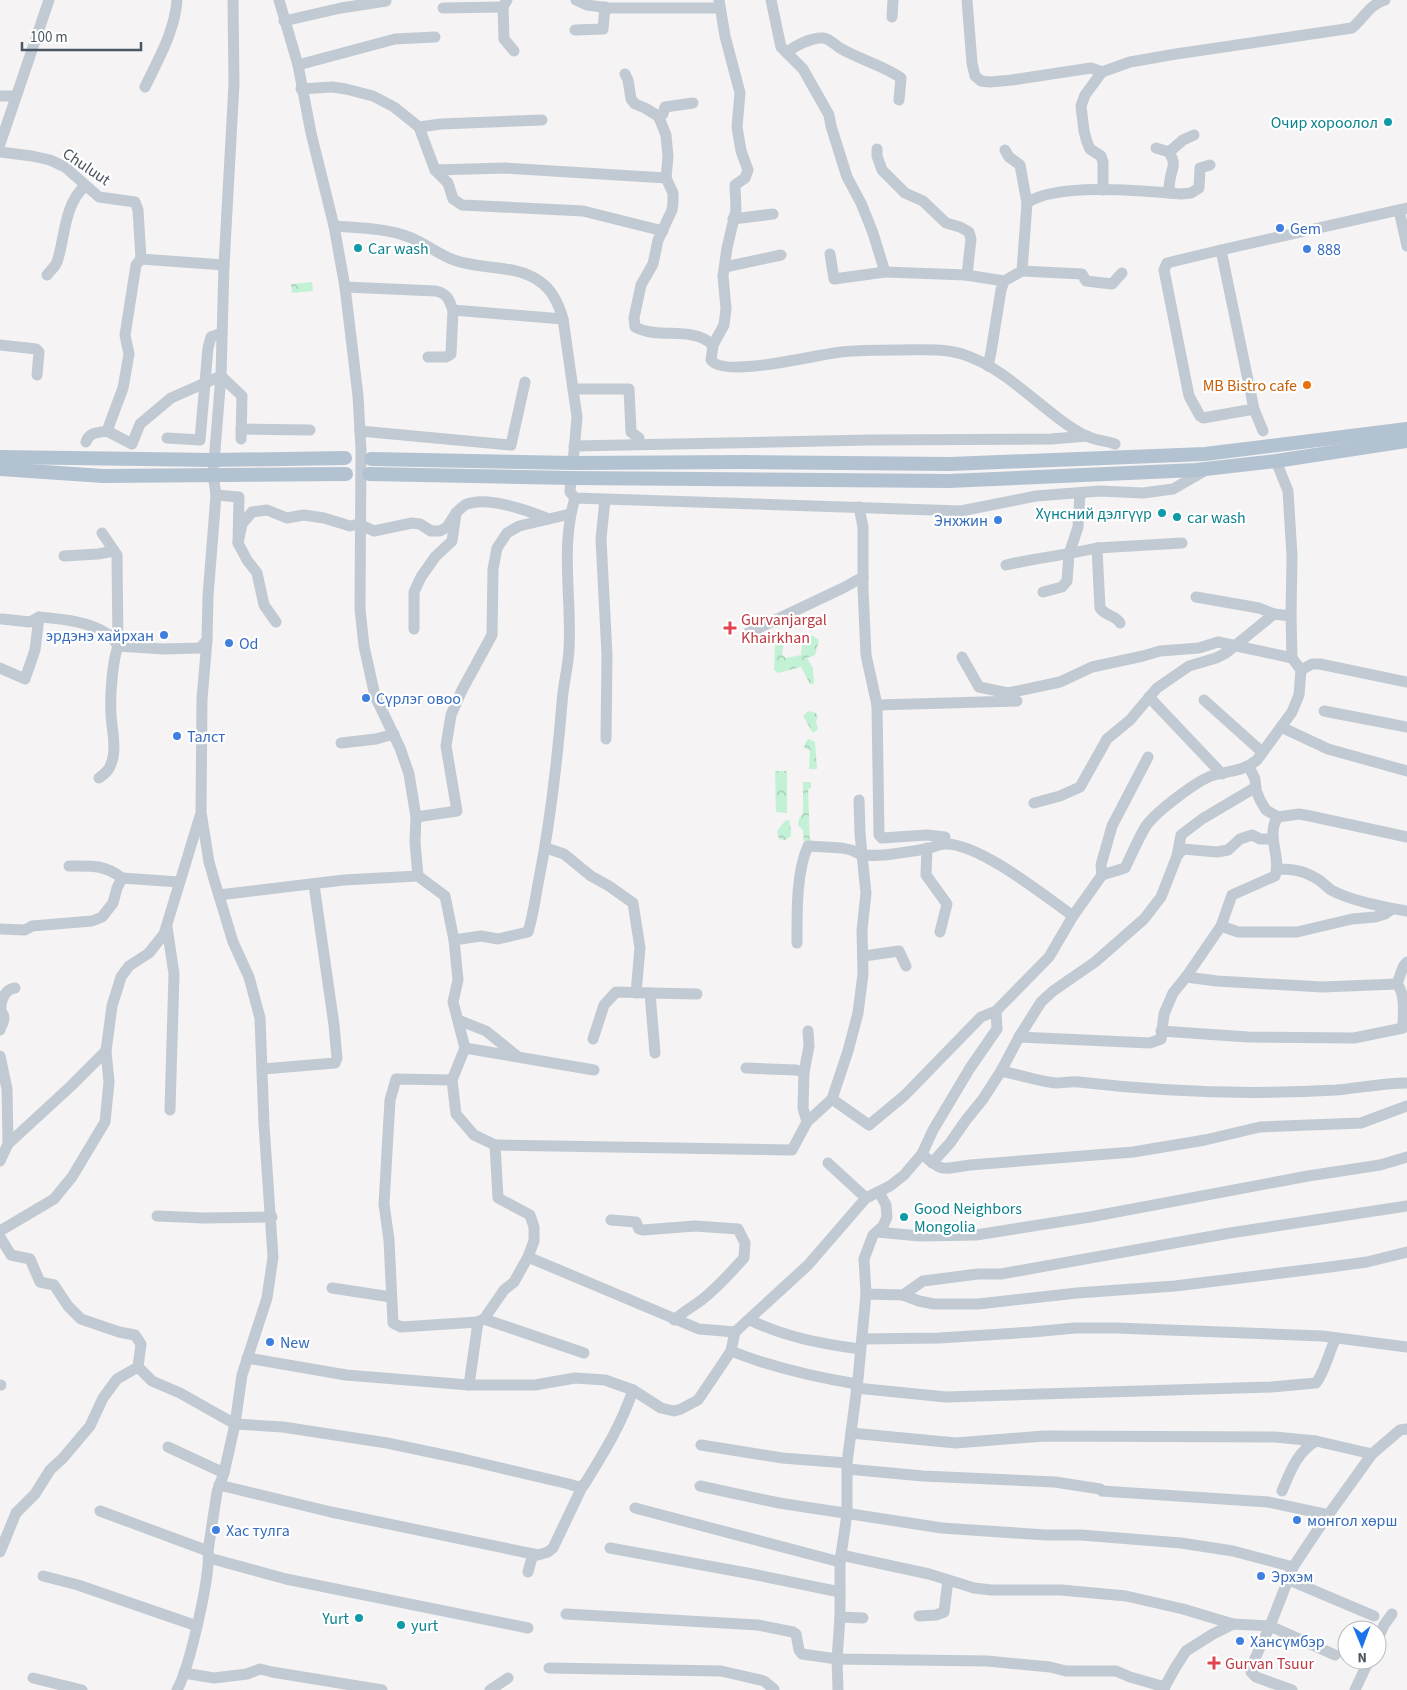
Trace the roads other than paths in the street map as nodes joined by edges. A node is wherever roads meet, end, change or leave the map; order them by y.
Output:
1 (49, 0) edge
2 (177, 0) edge
3 (233, 0) edge
4 (280, 0) edge
5 (576, 0) edge
6 (771, 0) edge
7 (893, 0) edge
8 (967, 0) edge
9 (1385, 0) edge
10 (386, 1) edge
11 (505, 4) edge
12 (719, 4) edge
13 (605, 7) junction
14 (443, 8) dead end
15 (892, 17) dead end
16 (284, 21) junction
17 (575, 30) dead end
18 (435, 37) dead end
19 (514, 51) dead end
20 (787, 53) junction
21 (298, 65) junction
22 (1102, 72) junction
23 (625, 74) dead end
24 (145, 87) dead end
25 (302, 88) junction
26 (0, 96) edge
27 (16, 96) junction
28 (899, 100) dead end
29 (693, 103) dead end
30 (658, 116) junction
31 (542, 120) dead end
32 (419, 127) junction
33 (1194, 135) dead end
34 (0, 144) edge
35 (1156, 148) dead end
36 (877, 149) dead end
37 (1005, 150) dead end
38 (0, 152) edge
39 (1169, 152) junction
40 (1210, 165) dead end
41 (435, 170) junction
42 (666, 178) junction
43 (85, 186) junction
44 (1103, 190) junction
45 (1169, 193) junction
46 (1027, 203) junction
47 (1403, 209) edge
48 (773, 214) dead end
49 (733, 219) junction
50 (334, 226) junction
51 (663, 231) junction
52 (1407, 246) edge
53 (1221, 250) junction
54 (830, 254) dead end
55 (781, 255) dead end
56 (141, 259) junction
57 (224, 265) junction
58 (725, 267) junction
59 (1022, 271) junction
60 (884, 272) junction
61 (1122, 273) dead end
62 (47, 275) dead end
63 (967, 275) junction
64 (1004, 280) junction
65 (345, 287) junction
66 (453, 310) junction
67 (563, 319) junction
68 (222, 333) junction
69 (713, 345) junction
70 (0, 346) edge
71 (428, 357) dead end
72 (988, 366) junction
73 (37, 374) dead end
74 (221, 376) junction
75 (525, 382) dead end
76 (204, 383) junction
77 (573, 389) junction
78 (1254, 409) junction
79 (1407, 429) edge
80 (310, 430) dead end
81 (106, 431) junction
82 (1263, 431) dead end
83 (360, 432) junction
84 (1087, 436) junction
85 (167, 438) dead end
86 (639, 438) dead end
87 (86, 442) dead end
88 (1407, 442) edge
89 (1116, 444) dead end
90 (574, 446) junction
91 (0, 457) edge
92 (345, 458) dead end
93 (371, 459) dead end
94 (1276, 461) junction
95 (572, 463) junction
96 (213, 467) junction
97 (1210, 468) junction
98 (0, 469) edge
99 (346, 474) dead end
100 (369, 474) dead end
101 (571, 478) junction
102 (1080, 493) junction
103 (216, 496) junction
104 (575, 498) junction
105 (605, 500) junction
106 (859, 507) junction
107 (456, 512) junction
108 (570, 514) junction
109 (549, 519) junction
110 (359, 524) junction
111 (102, 533) dead end
112 (238, 543) junction
113 (1182, 543) dead end
114 (1097, 548) junction
115 (114, 551) junction
116 (1069, 554) junction
117 (64, 556) dead end
118 (1006, 565) dead end
119 (863, 577) junction
120 (1042, 592) dead end
121 (1196, 597) dead end
122 (1274, 614) junction
123 (1291, 616) junction
124 (40, 617) junction
125 (2, 619) dead end
126 (276, 622) dead end
127 (1120, 623) dead end
128 (414, 628) dead end
129 (748, 634) dead end
130 (207, 640) junction
131 (118, 646) junction
132 (1236, 646) junction
133 (962, 657) dead end
134 (1292, 658) junction
135 (0, 668) edge
136 (1301, 670) junction
137 (1407, 682) edge
138 (1149, 697) junction
139 (1204, 700) dead end
140 (1017, 701) dead end
141 (877, 705) junction
142 (1324, 711) dead end
143 (1281, 727) junction
144 (1407, 727) edge
145 (394, 734) junction
146 (606, 738) dead end
147 (341, 743) dead end
148 (1262, 752) junction
149 (1148, 757) dead end
150 (1249, 766) junction
151 (1407, 771) edge
152 (1222, 774) junction
153 (99, 778) dead end
154 (1256, 787) junction
155 (860, 800) dead end
156 (1034, 803) dead end
157 (201, 812) junction
158 (416, 817) junction
159 (1278, 817) junction
160 (945, 837) dead end
161 (1407, 837) edge
162 (1273, 839) junction
163 (546, 848) junction
164 (928, 848) junction
165 (862, 855) junction
166 (1177, 856) junction
167 (69, 866) dead end
168 (1278, 869) junction
169 (1102, 875) junction
170 (418, 876) junction
171 (122, 878) junction
172 (179, 882) junction
173 (314, 885) junction
174 (219, 895) junction
175 (1392, 909) junction
176 (1407, 911) edge
177 (1073, 916) junction
178 (167, 925) junction
179 (1222, 926) junction
180 (0, 929) edge
181 (940, 932) dead end
182 (454, 940) junction
183 (797, 942) dead end
184 (864, 956) junction
185 (1407, 962) edge
186 (906, 966) dead end
187 (1186, 977) junction
188 (1397, 984) junction
189 (15, 988) dead end
190 (636, 993) junction
191 (650, 994) junction
192 (697, 994) dead end
193 (996, 1011) junction
194 (458, 1020) junction
195 (0, 1030) edge
196 (808, 1031) dead end
197 (1161, 1032) junction
198 (1019, 1037) junction
199 (593, 1039) dead end
200 (465, 1048) junction
201 (106, 1052) junction
202 (655, 1053) dead end
203 (0, 1056) edge
204 (518, 1057) junction
205 (746, 1068) dead end
206 (263, 1069) junction
207 (594, 1070) dead end
208 (1001, 1071) junction
209 (804, 1072) junction
210 (452, 1080) junction
211 (1407, 1083) edge
212 (832, 1100) junction
213 (1407, 1106) edge
214 (170, 1110) dead end
215 (807, 1122) junction
216 (8, 1144) junction
217 (494, 1145) junction
218 (922, 1154) junction
219 (1407, 1157) edge
220 (0, 1161) edge
221 (828, 1162) dead end
222 (932, 1163) junction
223 (879, 1192) junction
224 (866, 1198) junction
225 (1407, 1206) edge
226 (157, 1216) dead end
227 (272, 1217) junction
228 (611, 1220) dead end
229 (0, 1231) edge
230 (877, 1232) junction
231 (0, 1237) edge
232 (1407, 1252) edge
233 (528, 1258) junction
234 (332, 1288) dead end
235 (866, 1294) junction
236 (903, 1296) junction
237 (391, 1297) junction
238 (674, 1320) junction
239 (750, 1320) junction
240 (481, 1321) junction
241 (735, 1332) junction
242 (1336, 1338) junction
243 (861, 1344) junction
244 (1407, 1347) edge
245 (731, 1351) junction
246 (584, 1353) dead end
247 (247, 1358) junction
248 (138, 1367) junction
249 (469, 1385) junction
250 (857, 1386) junction
251 (633, 1390) junction
252 (235, 1424) junction
253 (1407, 1428) edge
254 (851, 1434) junction
255 (1316, 1442) junction
256 (700, 1444) dead end
257 (168, 1446) dead end
258 (1372, 1454) junction
259 (847, 1466) junction
260 (224, 1473) junction
261 (220, 1485) junction
262 (583, 1485) junction
263 (700, 1486) dead end
264 (1282, 1491) dead end
265 (636, 1508) dead end
266 (100, 1511) dead end
267 (846, 1514) junction
268 (1329, 1514) junction
269 (610, 1548) dead end
270 (0, 1552) edge
271 (533, 1554) junction
272 (208, 1555) junction
273 (840, 1559) junction
274 (1294, 1567) junction
275 (528, 1572) dead end
276 (43, 1576) dead end
277 (948, 1580) junction
278 (1289, 1580) junction
279 (840, 1592) junction
280 (566, 1614) dead end
281 (1392, 1614) dead end
282 (840, 1616) junction
283 (919, 1616) dead end
284 (1374, 1616) dead end
285 (863, 1618) dead end
286 (1387, 1622) edge
287 (1233, 1624) junction
288 (197, 1626) junction
289 (1270, 1626) junction
290 (528, 1628) dead end
291 (1335, 1655) dead end
292 (837, 1659) junction
293 (549, 1668) dead end
294 (1365, 1670) edge
295 (184, 1673) junction
296 (33, 1678) dead end
297 (508, 1678) dead end
298 (1164, 1688) edge
299 (82, 1690) edge
300 (177, 1690) edge
301 (382, 1690) edge
302 (490, 1690) edge
303 (776, 1690) edge
304 (838, 1690) edge
305 (1292, 1690) edge
306 (1356, 1690) edge

1 - 27 street
2 - 24 street
3 - 57 street
4 - 16 street
5 - 13 street
6 - 20 street
7 - 15 street
8 - 22 street
9 - 22 street
10 - 16 street
11 - 14 street
11 - 19 street
12 - 13 street
12 - 49 street
13 - 17 street
16 - 21 street
18 - 21 street
20 - 28 street
20 - 60 street
21 - 25 street
22 - 44 street
23 - 30 street
25 - 32 street
25 - 50 street
26 - 27 street
27 - 34 street
29 - 30 street
30 - 42 street
31 - 32 street
32 - 41 street
33 - 39 street
35 - 39 street
36 - 63 street
37 - 46 street
38 - 43 street, Chuluut
39 - 45 street
40 - 45 street
41 - 42 street
41 - 51 street
42 - 51 street
43 - 56 street, Chuluut
43 - 62 street
44 - 45 street
44 - 46 street
46 - 59 street
47 - 52 street
47 - 53 street
48 - 49 street
49 - 58 street
50 - 65 street
50 - 67 street
51 - 69 street
53 - 78 street
53 - 78 street
54 - 60 street
55 - 58 street
56 - 57 street
56 - 81 street
57 - 68 street
58 - 69 street
59 - 61 street
59 - 64 street
60 - 63 street
63 - 64 street
64 - 72 street
65 - 66 street
65 - 83 street
66 - 67 street
66 - 71 street
67 - 77 street
68 - 74 street
68 - 76 street
69 - 72 street
70 - 73 street
72 - 84 street
74 - 76 street
74 - 80 street
74 - 96 street
75 - 83 street
76 - 81 street
76 - 85 street
77 - 86 street
77 - 90 street
78 - 82 street
79 - 95 main road
81 - 87 street
83 - 110 street
84 - 89 street
84 - 90 street
88 - 94 main road
90 - 95 street
91 - 96 main road
92 - 96 main road
93 - 95 main road
94 - 97 main road
94 - 123 street
96 - 98 main road
96 - 99 main road
96 - 103 street
97 - 101 main road
97 - 102 street
100 - 101 main road
101 - 104 street
102 - 106 street
102 - 116 street
103 - 112 street
103 - 130 street
104 - 105 street
104 - 108 street
105 - 106 street
105 - 146 street
106 - 119 street
107 - 109 street
107 - 110 street
107 - 128 street
108 - 109 street
108 - 163 street
109 - 158 street
110 - 112 street
110 - 145 street
111 - 115 street
112 - 126 street
113 - 114 street
114 - 116 street
114 - 127 street
115 - 117 street
115 - 131 street
116 - 118 street
116 - 120 street
119 - 129 street
119 - 141 street
121 - 122 street
122 - 123 street
122 - 132 street
123 - 134 street
124 - 125 street
124 - 131 street
124 - 135 street
130 - 131 street
130 - 157 street
131 - 153 street
132 - 133 street
132 - 134 street
132 - 138 street
134 - 136 street
136 - 137 street
136 - 143 street
138 - 152 street
138 - 156 street
139 - 148 street
140 - 141 street
141 - 160 street
142 - 144 street
143 - 148 street
143 - 151 street
145 - 147 street
145 - 158 street
148 - 150 street
149 - 169 street
150 - 152 street
150 - 154 street
152 - 169 street
154 - 159 street
154 - 166 street
155 - 165 street
157 - 172 street
157 - 174 street
158 - 170 street
159 - 161 street
159 - 162 street
162 - 166 street
162 - 168 street
163 - 182 street
163 - 190 street
164 - 165 street
164 - 177 street
164 - 181 street
165 - 183 street
165 - 184 street
166 - 198 street
167 - 171 street
168 - 175 street
168 - 179 street
169 - 177 street
170 - 173 street
170 - 182 street
171 - 172 street
171 - 180 street
172 - 178 street
173 - 174 street
173 - 206 street
174 - 206 street
175 - 176 street
175 - 179 street
177 - 193 street
178 - 201 street
178 - 214 street
179 - 187 street
182 - 194 street
184 - 186 street
184 - 212 street
185 - 188 street
187 - 188 street
187 - 197 street
188 - 197 street
189 - 195 street
190 - 191 street
190 - 199 street
191 - 192 street
191 - 202 street
193 - 212 street
193 - 218 street
194 - 200 street
194 - 204 street
196 - 209 street
197 - 198 street
198 - 208 street
200 - 204 street
200 - 210 street
201 - 216 street
201 - 229 street
203 - 216 street
204 - 207 street
205 - 209 street
206 - 227 street
208 - 211 street
208 - 222 street
209 - 215 street
210 - 217 street
210 - 237 street
212 - 215 street
213 - 222 street
215 - 217 street
216 - 220 street
217 - 233 street
218 - 222 street
218 - 223 street
219 - 230 street
221 - 224 street
223 - 224 street
223 - 230 street
224 - 239 street
225 - 236 street
226 - 227 street
227 - 247 street
228 - 238 street
230 - 235 street
231 - 248 street
232 - 236 street
233 - 238 street
233 - 240 street
234 - 237 street
235 - 236 street
235 - 243 street
237 - 240 street
238 - 241 street
239 - 241 street
239 - 243 street
240 - 246 street
240 - 249 street
241 - 245 street
242 - 243 street
242 - 244 street
242 - 250 street
243 - 250 street
245 - 250 street
245 - 251 street
247 - 249 street
247 - 252 street
248 - 252 street
248 - 270 street
249 - 251 street
250 - 254 street
251 - 262 street
252 - 260 street
252 - 262 street
253 - 258 street
254 - 255 street
254 - 259 street
255 - 258 street
255 - 264 street
256 - 259 street
257 - 260 street
258 - 268 street
259 - 267 street
259 - 268 street
260 - 261 street
261 - 271 street
261 - 272 street
262 - 271 street
263 - 267 street
265 - 273 street
266 - 272 street
267 - 273 street
267 - 274 street
268 - 274 street
269 - 279 street
271 - 275 street
272 - 288 street
272 - 290 street
273 - 277 street
273 - 279 street
274 - 278 street
276 - 288 street
277 - 283 street
277 - 287 street
278 - 284 street
278 - 289 street
279 - 282 street
280 - 292 street
281 - 286 street
282 - 285 street
282 - 292 street
287 - 289 street
287 - 298 street
288 - 295 street
289 - 291 street
289 - 305 street
292 - 298 street
292 - 304 street
293 - 303 street
294 - 306 street
295 - 300 street
295 - 301 street
296 - 299 street
297 - 302 street

